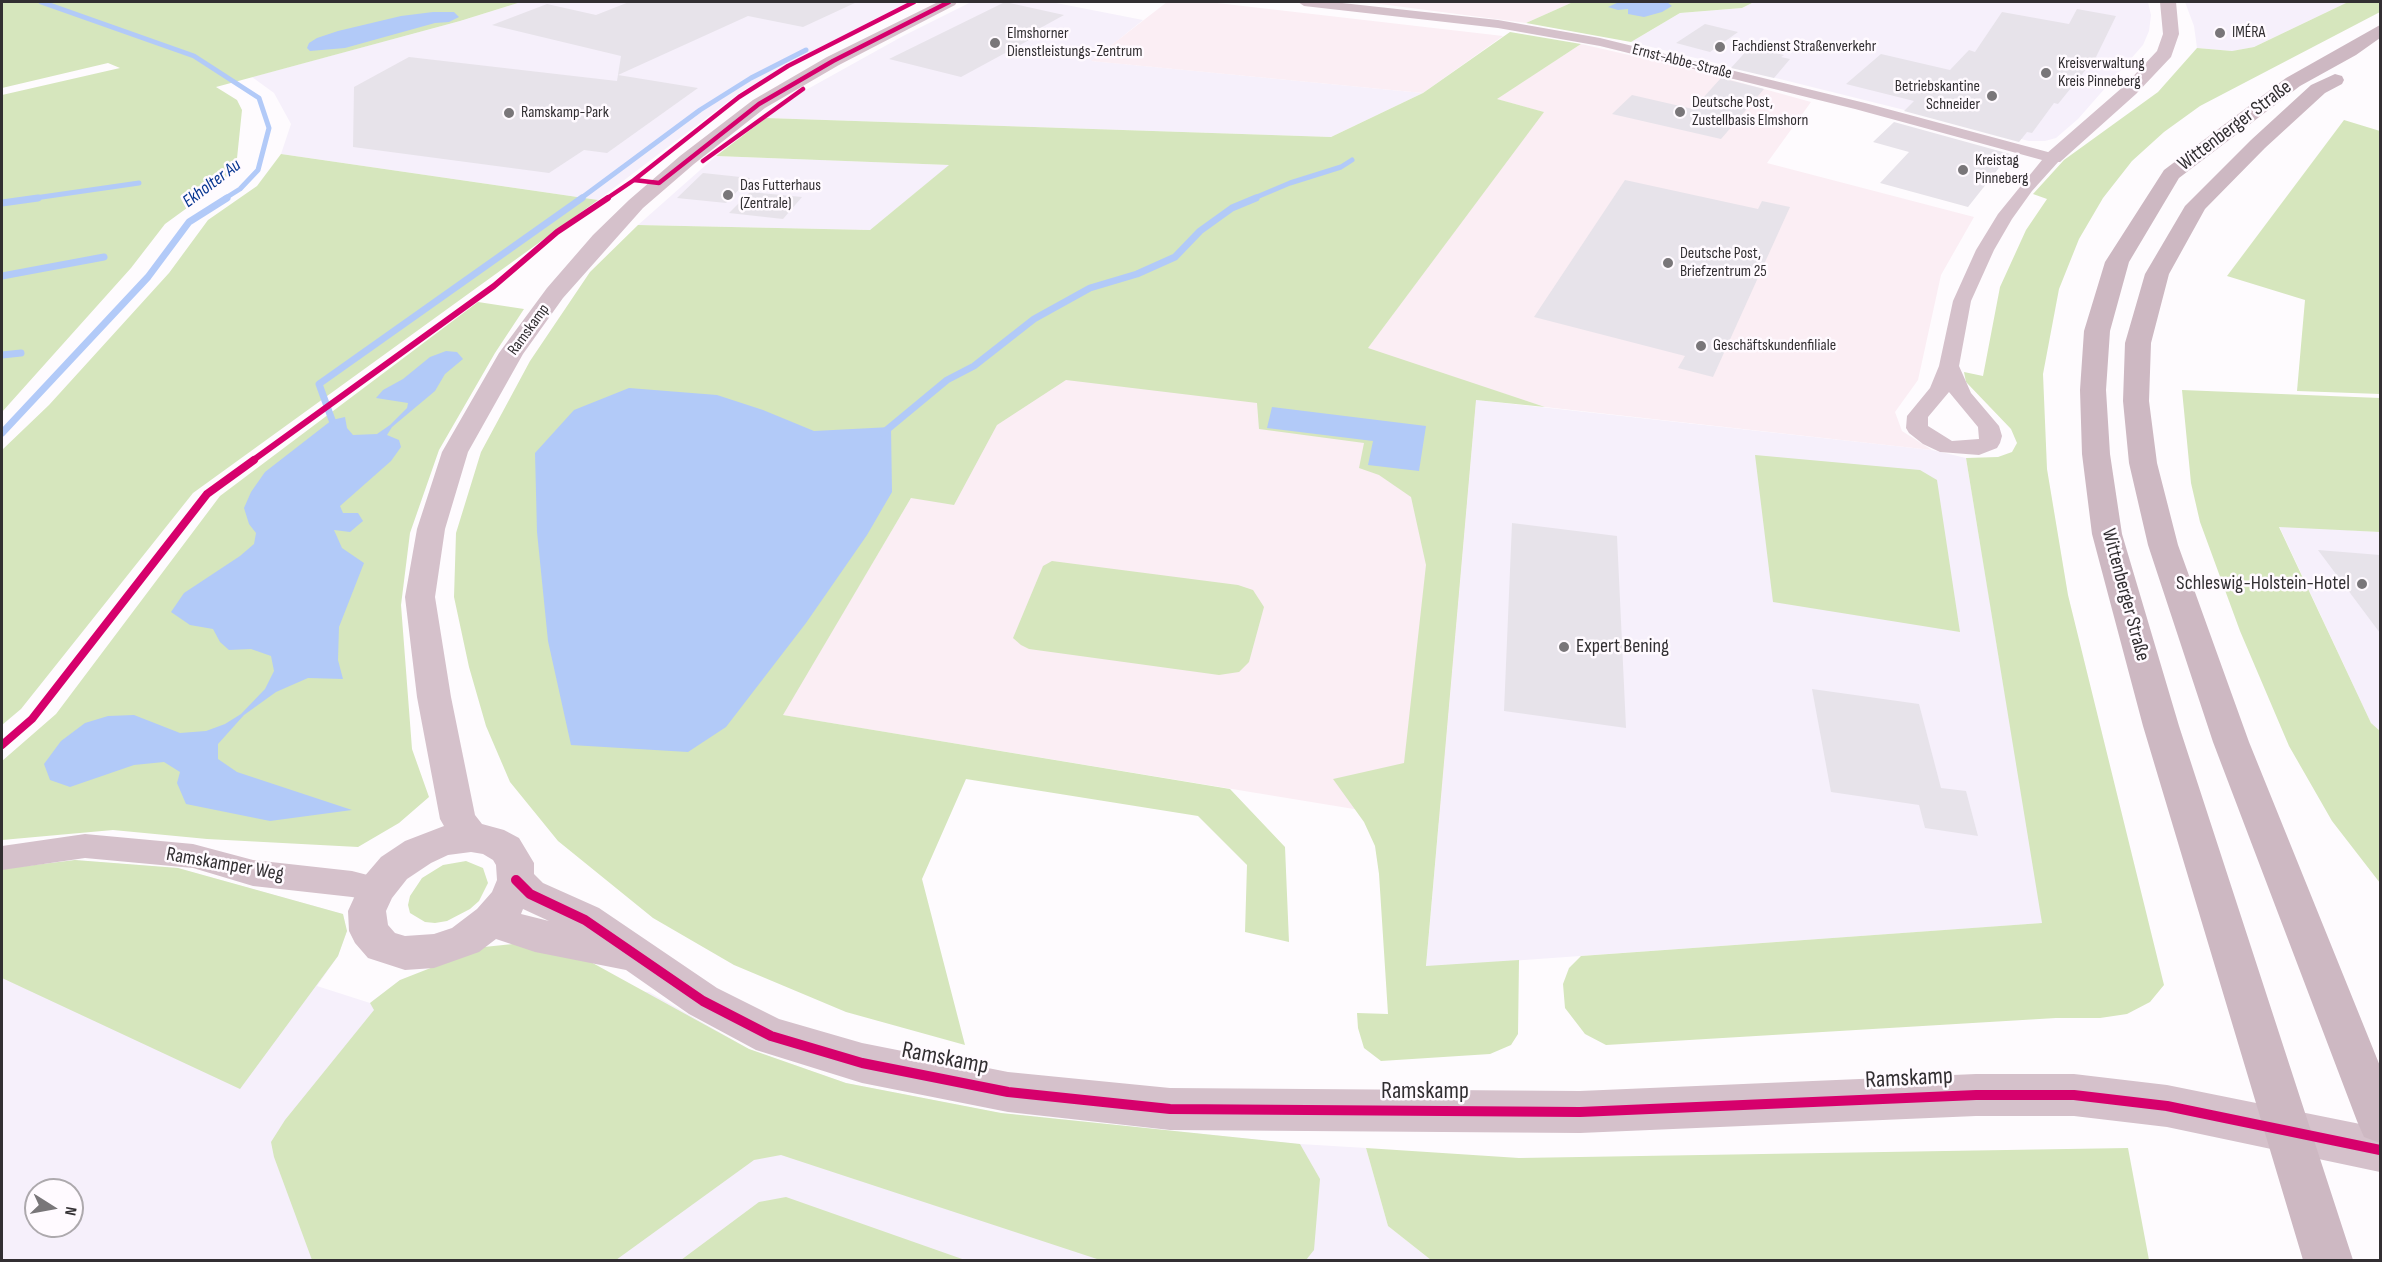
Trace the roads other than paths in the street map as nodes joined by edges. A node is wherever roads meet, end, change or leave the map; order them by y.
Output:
1 (949, 2) edge
2 (1304, 2) edge
3 (2168, 2) edge
4 (2380, 30) edge
5 (2380, 53) edge
6 (2053, 158) junction
7 (1949, 366) dead end
8 (471, 837) junction
9 (2, 858) edge
10 (516, 880) junction
11 (376, 889) junction
12 (491, 921) junction
13 (638, 957) junction
14 (2380, 1120) edge
15 (2288, 1132) junction
16 (2380, 1150) edge
17 (2328, 1260) edge

1 - 8 street, Ramskamp
2 - 6 street, Ernst-Abbe-Straße
3 - 6 street
4 - 15 main road, Wittenberger Straße
5 - 14 main road, Wittenberger Straße
6 - 7 street
8 - 10 street
8 - 11 street
9 - 11 street, Ramskamper Weg
10 - 12 street
10 - 13 street, Ramskamp
11 - 12 street
12 - 13 street, Ramskamp
13 - 15 street, Ramskamp
15 - 16 street, Ramskamp
15 - 17 main road, Wittenberger Straße

